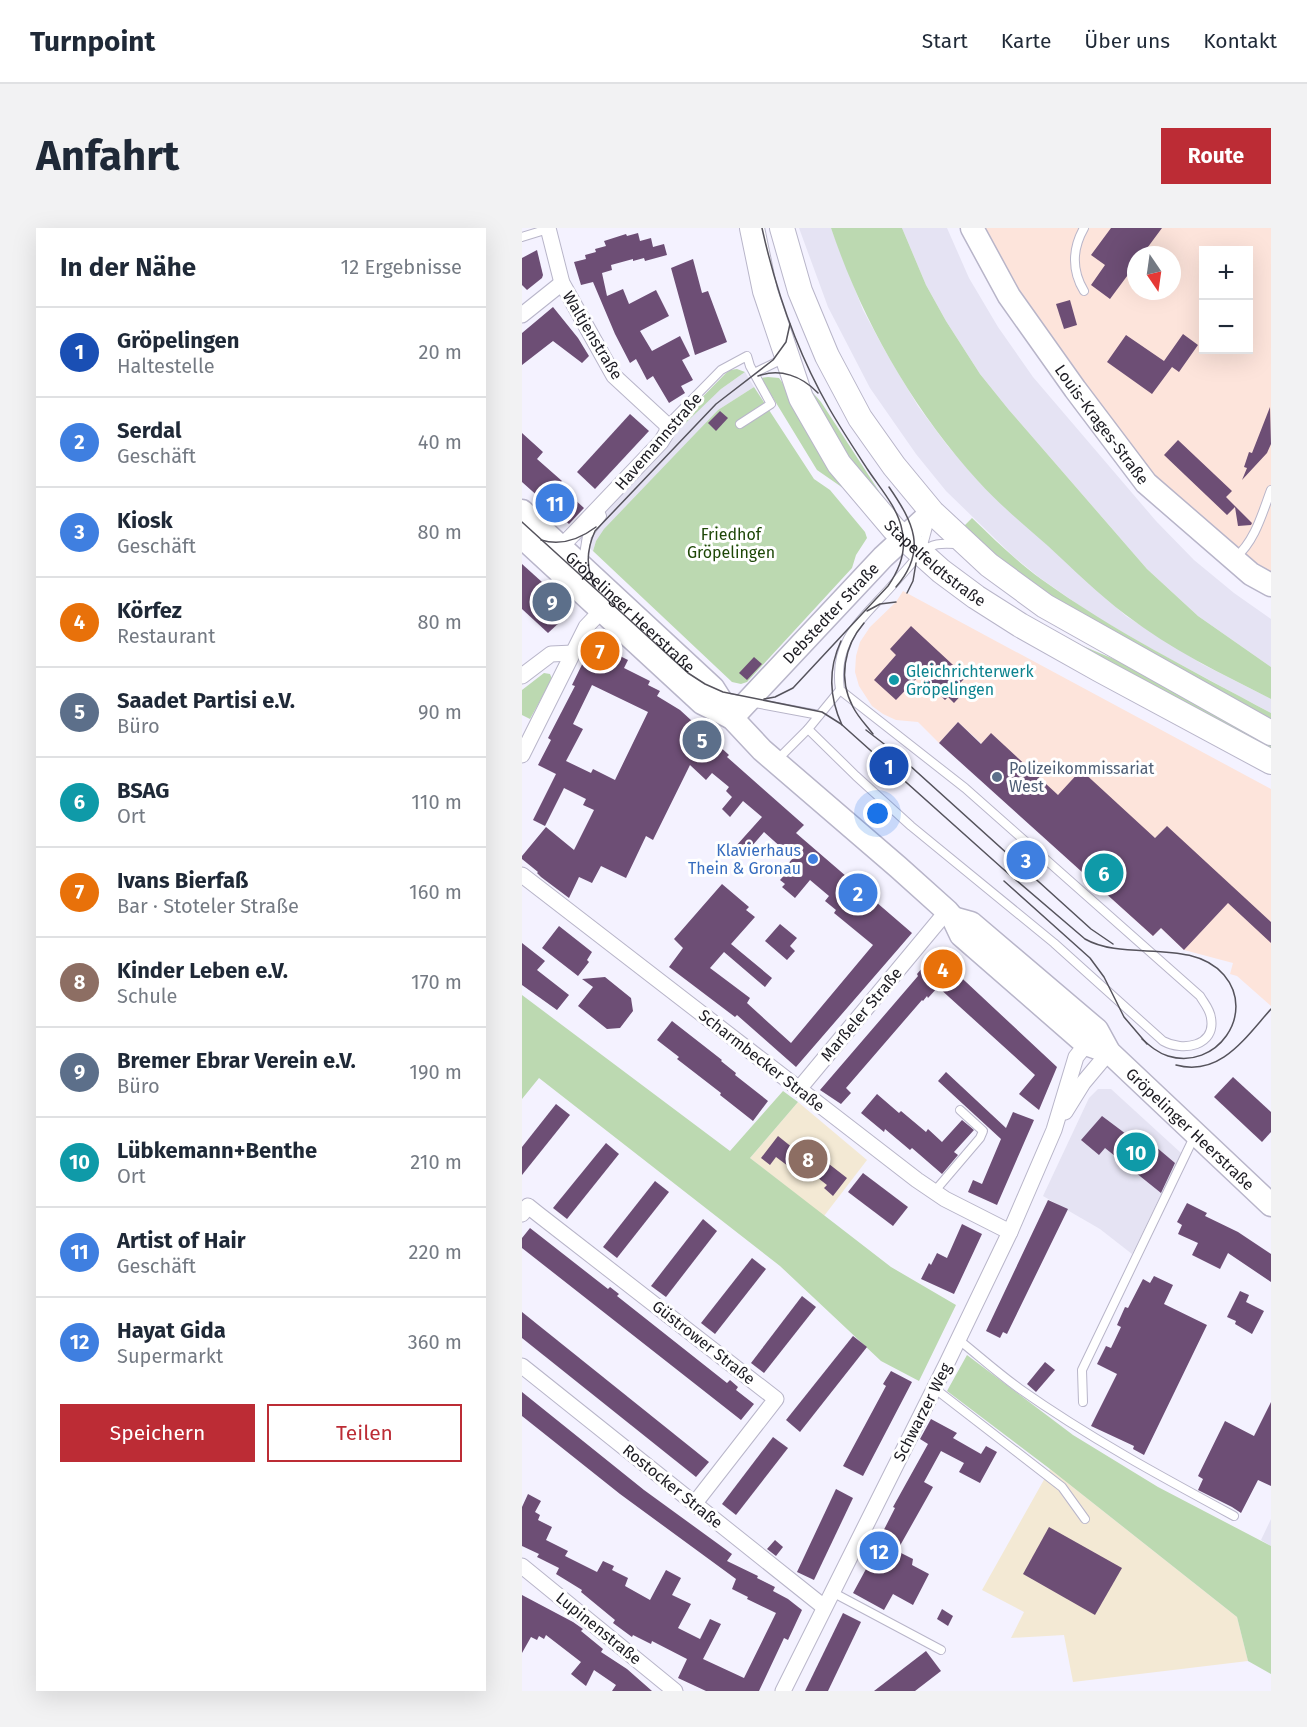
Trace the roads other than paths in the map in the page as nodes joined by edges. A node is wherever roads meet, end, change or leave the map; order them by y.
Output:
1 (752, 228) edge
2 (782, 228) edge
3 (972, 228) edge
4 (1084, 228) edge
5 (548, 229) edge
6 (522, 237) edge
7 (562, 283) junction
8 (1084, 291) dead end
9 (522, 315) edge
10 (786, 357) junction
11 (754, 373) junction
12 (740, 424) dead end
13 (667, 425) junction
14 (1271, 490) edge
15 (599, 508) junction
16 (932, 512) junction
17 (524, 526) edge
18 (967, 544) junction
19 (913, 545) junction
20 (561, 547) junction
21 (1234, 559) junction
22 (582, 576) junction
23 (1271, 585) edge
24 (602, 605) junction
25 (647, 627) junction
26 (573, 653) junction
27 (522, 676) edge
28 (840, 690) junction
29 (740, 709) junction
30 (819, 715) junction
31 (808, 729) junction
32 (1271, 733) edge
33 (522, 755) edge
34 (775, 762) junction
35 (1271, 762) edge
36 (522, 875) edge
37 (950, 915) junction
38 (1092, 1037) junction
39 (1109, 1052) junction
40 (799, 1089) junction
41 (960, 1110) dead end
42 (1054, 1130) junction
43 (1195, 1134) junction
44 (934, 1192) junction
45 (1271, 1205) edge
46 (525, 1210) edge
47 (1010, 1233) junction
48 (959, 1340) junction
49 (522, 1366) edge
50 (934, 1388) junction
51 (1083, 1401) dead end
52 (696, 1503) junction
53 (1234, 1516) dead end
54 (1085, 1519) dead end
55 (522, 1566) edge
56 (832, 1592) junction
57 (824, 1607) junction
58 (941, 1650) dead end
59 (675, 1691) edge
60 (783, 1691) edge

1 - 10 main road, Stapelfeldtstraße
2 - 16 main road, Stapelfeldtstraße
3 - 21 main road, Louis-Krages-Straße
4 - 8 lane
5 - 6 lane
5 - 7 street, Waltjenstraße
7 - 9 street
7 - 13 street, Waltjenstraße
10 - 11 lane
10 - 19 main road, Stapelfeldtstraße
11 - 12 lane
11 - 13 lane, Havemannstraße
13 - 15 street, Havemannstraße
14 - 21 lane
15 - 20 street, Havemannstraße
15 - 22 lane, Havemannstraße
16 - 18 main road, Stapelfeldtstraße
16 - 19 main road, Debstedter Straße
17 - 20 main road, Gröpelinger Heerstraße
17 - 22 lane
17 - 24 main road, Gröpelinger Heerstraße
18 - 19 lane
18 - 32 main road, Stapelfeldtstraße
19 - 28 lane
19 - 29 main road, Debstedter Straße
19 - 35 main road, Stapelfeldtstraße
20 - 22 main road, Gröpelinger Heerstraße
21 - 23 main road, Louis-Krages-Straße
22 - 25 main road, Gröpelinger Heerstraße
24 - 25 lane
24 - 26 street
24 - 29 main road, Gröpelinger Heerstraße
25 - 29 main road, Gröpelinger Heerstraße
26 - 27 street
26 - 33 street
28 - 30 lane
28 - 31 lane
29 - 30 lane
29 - 34 main road, Gröpelinger Heerstraße
30 - 31 lane
31 - 34 lane
34 - 37 main road, Gröpelinger Heerstraße
36 - 40 street, Scharmbecker Straße
37 - 38 main road, Gröpelinger Heerstraße
37 - 40 street, Marßeler Straße
38 - 39 main road, Gröpelinger Heerstraße
38 - 42 street, Schwarzer Weg
39 - 42 street, Schwarzer Weg
39 - 43 main road, Gröpelinger Heerstraße
40 - 44 street, Scharmbecker Straße
41 - 44 lane
42 - 47 street, Schwarzer Weg
43 - 45 main road, Gröpelinger Heerstraße
43 - 51 lane
44 - 47 street, Scharmbecker Straße
46 - 52 street, Güstrower Straße
47 - 48 street, Schwarzer Weg
48 - 50 street, Schwarzer Weg
48 - 53 lane
49 - 52 street, Rostocker Straße
50 - 54 lane
50 - 56 street, Schwarzer Weg
52 - 57 street, Rostocker Straße
55 - 59 street, Lupinenstraße
56 - 57 street, Schwarzer Weg
56 - 58 lane
57 - 60 street, Schwarzer Weg

